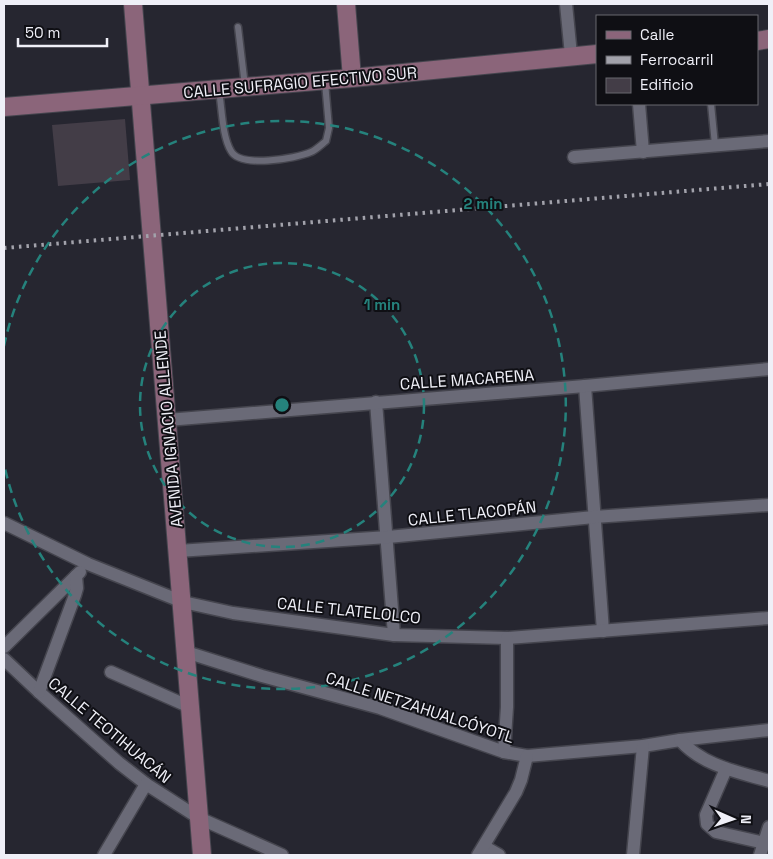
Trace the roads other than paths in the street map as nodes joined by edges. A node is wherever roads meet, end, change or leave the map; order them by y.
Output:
1 (133, 4) edge
2 (346, 4) edge
3 (566, 4) edge
4 (238, 27) dead end
5 (596, 54) edge
6 (571, 56) junction
7 (352, 78) junction
8 (325, 81) junction
9 (246, 87) junction
10 (219, 90) junction
11 (141, 96) junction
12 (638, 105) edge
13 (711, 105) edge
14 (4, 107) edge
15 (769, 141) edge
16 (715, 145) junction
17 (643, 152) junction
18 (574, 157) dead end
19 (769, 369) edge
20 (586, 386) junction
21 (376, 402) junction
22 (167, 420) junction
23 (769, 504) edge
24 (594, 517) junction
25 (4, 523) edge
26 (388, 537) junction
27 (178, 551) junction
28 (88, 564) junction
29 (76, 576) junction
30 (183, 602) junction
31 (769, 618) edge
32 (603, 631) junction
33 (394, 635) junction
34 (507, 638) junction
35 (4, 647) edge
36 (186, 652) junction
37 (4, 659) edge
38 (111, 672) dead end
39 (38, 692) junction
40 (190, 707) junction
41 (769, 730) edge
42 (680, 740) junction
43 (643, 746) junction
44 (504, 752) junction
45 (526, 756) junction
46 (726, 768) junction
47 (769, 781) edge
48 (146, 784) junction
49 (199, 818) junction
50 (769, 827) edge
51 (767, 843) edge
52 (482, 851) edge
53 (104, 855) edge
54 (202, 855) edge
55 (282, 855) edge
56 (499, 855) edge
57 (633, 855) edge
58 (760, 855) edge

1 - 11 street, AVENIDA IGNACIO ALLENDE
2 - 7 street
3 - 6 street
4 - 9 lane
5 - 6 street, CALLE SUFRAGIO EFECTIVO SUR
6 - 7 street, CALLE SUFRAGIO EFECTIVO SUR
7 - 8 street, CALLE SUFRAGIO EFECTIVO SUR
8 - 9 street, CALLE SUFRAGIO EFECTIVO SUR
8 - 10 lane
9 - 10 street, CALLE SUFRAGIO EFECTIVO SUR
10 - 11 street, CALLE SUFRAGIO EFECTIVO SUR
11 - 14 street, CALLE SUFRAGIO EFECTIVO SUR
11 - 22 street, AVENIDA IGNACIO ALLENDE
12 - 17 street
13 - 16 lane
15 - 16 street
16 - 17 street
17 - 18 street
19 - 20 street, CALLE MACARENA
20 - 21 street, CALLE MACARENA
20 - 24 street
21 - 22 street, CALLE MACARENA
21 - 26 street
22 - 27 street, AVENIDA IGNACIO ALLENDE
23 - 24 street, CALLE TLACOPÁN
24 - 26 street, CALLE TLACOPÁN
24 - 32 street
25 - 28 street, CALLE TLATELOLCO
26 - 27 street, CALLE TLACOPÁN
26 - 33 street
27 - 30 street, AVENIDA IGNACIO ALLENDE
28 - 29 street
28 - 30 street, CALLE TLATELOLCO
29 - 35 street
29 - 39 street
30 - 33 street, CALLE TLATELOLCO
30 - 36 street, AVENIDA IGNACIO ALLENDE
31 - 32 street, CALLE TLATELOLCO
32 - 34 street, CALLE TLATELOLCO
33 - 34 street, CALLE TLATELOLCO
34 - 44 street
36 - 40 street, AVENIDA IGNACIO ALLENDE
36 - 44 street, CALLE NETZAHUALCÓYOTL
37 - 39 street, CALLE TEOTIHUACÁN
38 - 40 street
39 - 48 street, CALLE TEOTIHUACÁN
40 - 49 street, AVENIDA IGNACIO ALLENDE
41 - 42 street, CALLE NETZAHUALCÓYOTL
42 - 43 street, CALLE NETZAHUALCÓYOTL
42 - 46 street
43 - 45 street, CALLE NETZAHUALCÓYOTL
43 - 57 street
44 - 45 street, CALLE NETZAHUALCÓYOTL
45 - 52 street
46 - 47 street
46 - 51 street
48 - 49 street, CALLE TEOTIHUACÁN
48 - 53 street
49 - 54 street, AVENIDA IGNACIO ALLENDE
49 - 55 street, CALLE TEOTIHUACÁN
50 - 51 street
51 - 58 street
52 - 56 street

